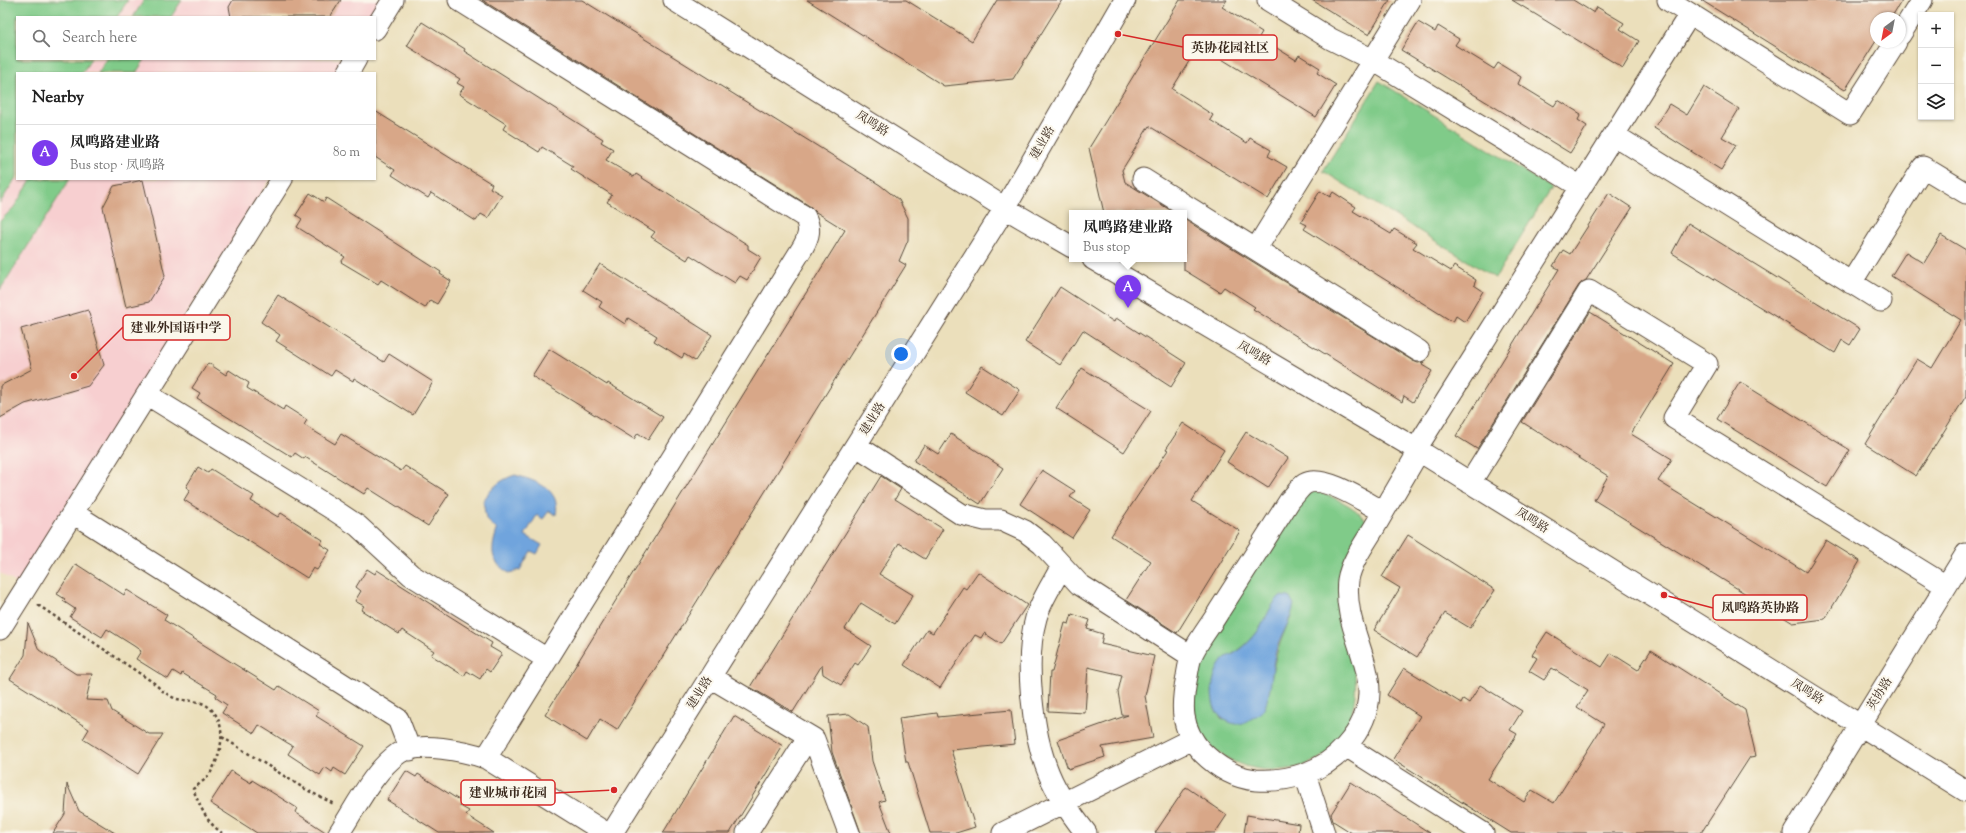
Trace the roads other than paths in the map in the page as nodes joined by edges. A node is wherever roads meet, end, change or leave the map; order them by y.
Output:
1 (393, 0) edge
2 (459, 0) edge
3 (674, 0) edge
4 (1125, 0) edge
5 (1268, 0) edge
6 (1410, 0) edge
7 (1668, 0) edge
8 (1922, 0) edge
9 (1690, 14) junction
10 (1906, 25) edge
11 (376, 27) edge
12 (1892, 48) edge
13 (355, 60) edge
14 (1373, 60) junction
15 (349, 72) edge
16 (1614, 135) junction
17 (281, 180) edge
18 (1143, 180) dead end
19 (1581, 187) junction
20 (1966, 193) edge
21 (1005, 208) junction
22 (1069, 245) edge
23 (1256, 249) junction
24 (1098, 262) edge
25 (1851, 283) junction
26 (1880, 301) dead end
27 (1419, 351) dead end
28 (148, 395) junction
29 (857, 446) junction
30 (1417, 450) junction
31 (1470, 483) junction
32 (1383, 512) junction
33 (73, 513) junction
34 (1966, 554) edge
35 (1062, 566) junction
36 (1946, 586) junction
37 (0, 629) edge
38 (1191, 656) junction
39 (547, 659) junction
40 (710, 676) junction
41 (1860, 725) junction
42 (809, 736) junction
43 (1192, 739) junction
44 (1346, 746) junction
45 (410, 750) junction
46 (486, 758) junction
47 (1305, 774) junction
48 (1966, 790) edge
49 (1063, 803) junction
50 (339, 833) edge
51 (606, 833) edge
52 (612, 833) edge
53 (747, 833) edge
54 (849, 833) edge
55 (1003, 833) edge
56 (1086, 833) edge
57 (1324, 833) edge
58 (1483, 833) edge
59 (1794, 833) edge

1 - 11 street
2 - 39 street
3 - 21 street, 凤鸣路
4 - 21 street, 建业路
5 - 14 street
6 - 14 street
7 - 9 street
8 - 10 street
9 - 12 street
9 - 16 street
13 - 15 street
14 - 19 street
14 - 23 street
16 - 19 street
16 - 25 street
17 - 28 street
18 - 23 street
19 - 30 street
20 - 25 street
21 - 22 street, 凤鸣路
21 - 29 street, 建业路
23 - 27 street
24 - 30 street, 凤鸣路
25 - 26 street
28 - 33 street
28 - 39 street
29 - 35 street
29 - 40 street, 建业路
30 - 31 street, 凤鸣路
30 - 32 street
31 - 36 street
31 - 41 street, 凤鸣路
32 - 38 street
32 - 44 street
33 - 37 street
33 - 45 street
34 - 36 street, 英协路
35 - 38 street
35 - 49 street
36 - 41 street, 英协路
38 - 43 street
39 - 46 street
40 - 42 street
40 - 52 street, 建业路
41 - 48 street, 凤鸣路
41 - 59 street, 英协路
42 - 53 street
42 - 54 street
43 - 47 street
43 - 49 street
44 - 47 street
44 - 58 street
45 - 46 street
45 - 50 street
46 - 51 street
47 - 57 street
49 - 55 street
49 - 56 street

